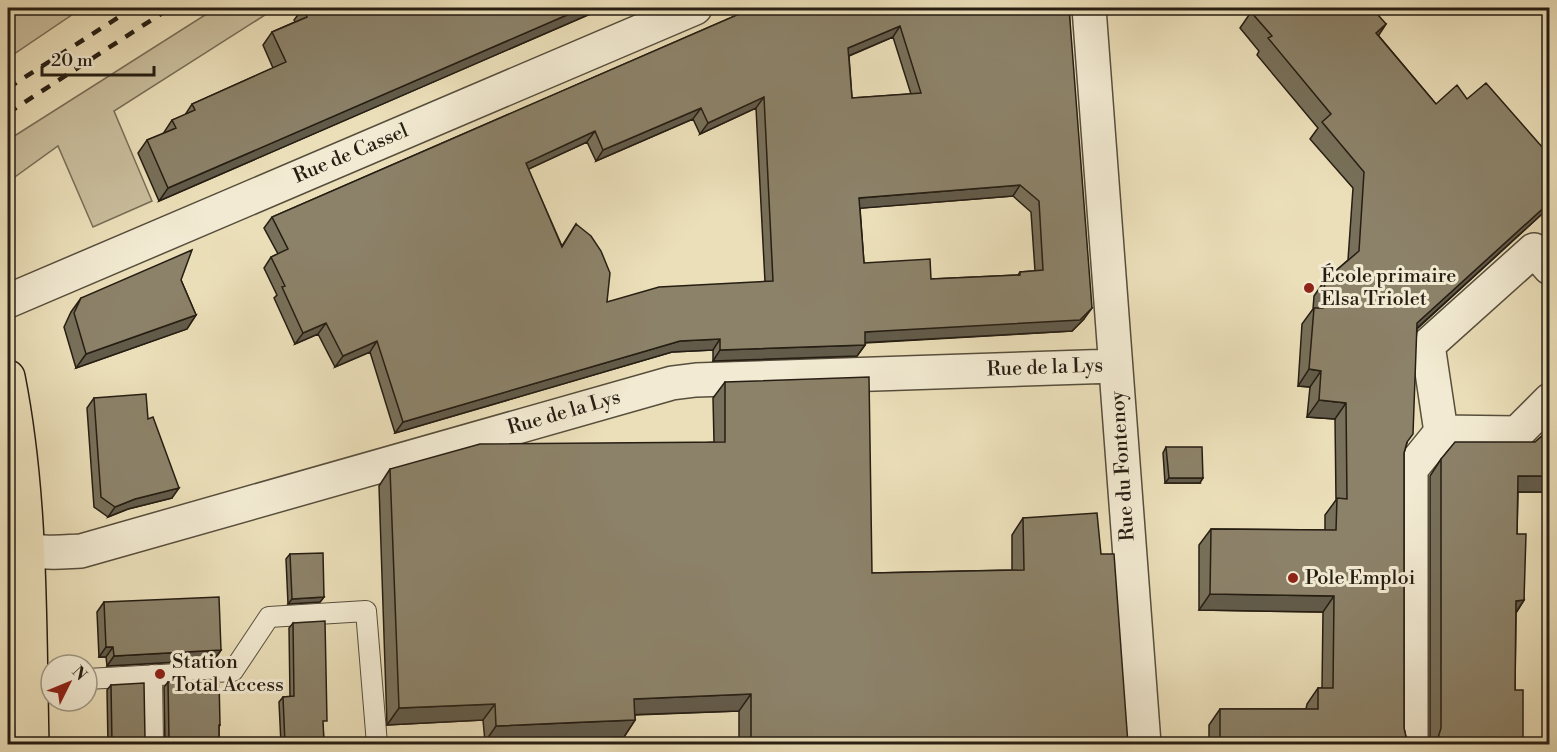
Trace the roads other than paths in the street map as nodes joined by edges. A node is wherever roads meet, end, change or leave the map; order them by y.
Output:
1 (695, 8) edge
2 (1089, 8) edge
3 (1550, 268) edge
4 (8, 301) edge
5 (1115, 366) junction
6 (8, 377) edge
7 (1550, 400) edge
8 (1441, 432) junction
9 (17, 541) edge
10 (152, 675) junction
11 (39, 676) edge
12 (99, 678) edge
13 (39, 690) edge
14 (32, 744) edge
15 (153, 744) edge
16 (377, 744) edge
17 (1144, 744) edge
18 (1411, 744) edge

1 - 4 street, Rue de Cassel
2 - 5 street, Rue du Fontenoy
3 - 8 street
5 - 9 street, Rue de la Lys
5 - 17 street, Rue du Fontenoy
6 - 9 main road
7 - 8 street
8 - 18 street
9 - 11 main road
10 - 12 lane
10 - 15 lane
10 - 16 lane
13 - 14 main road

